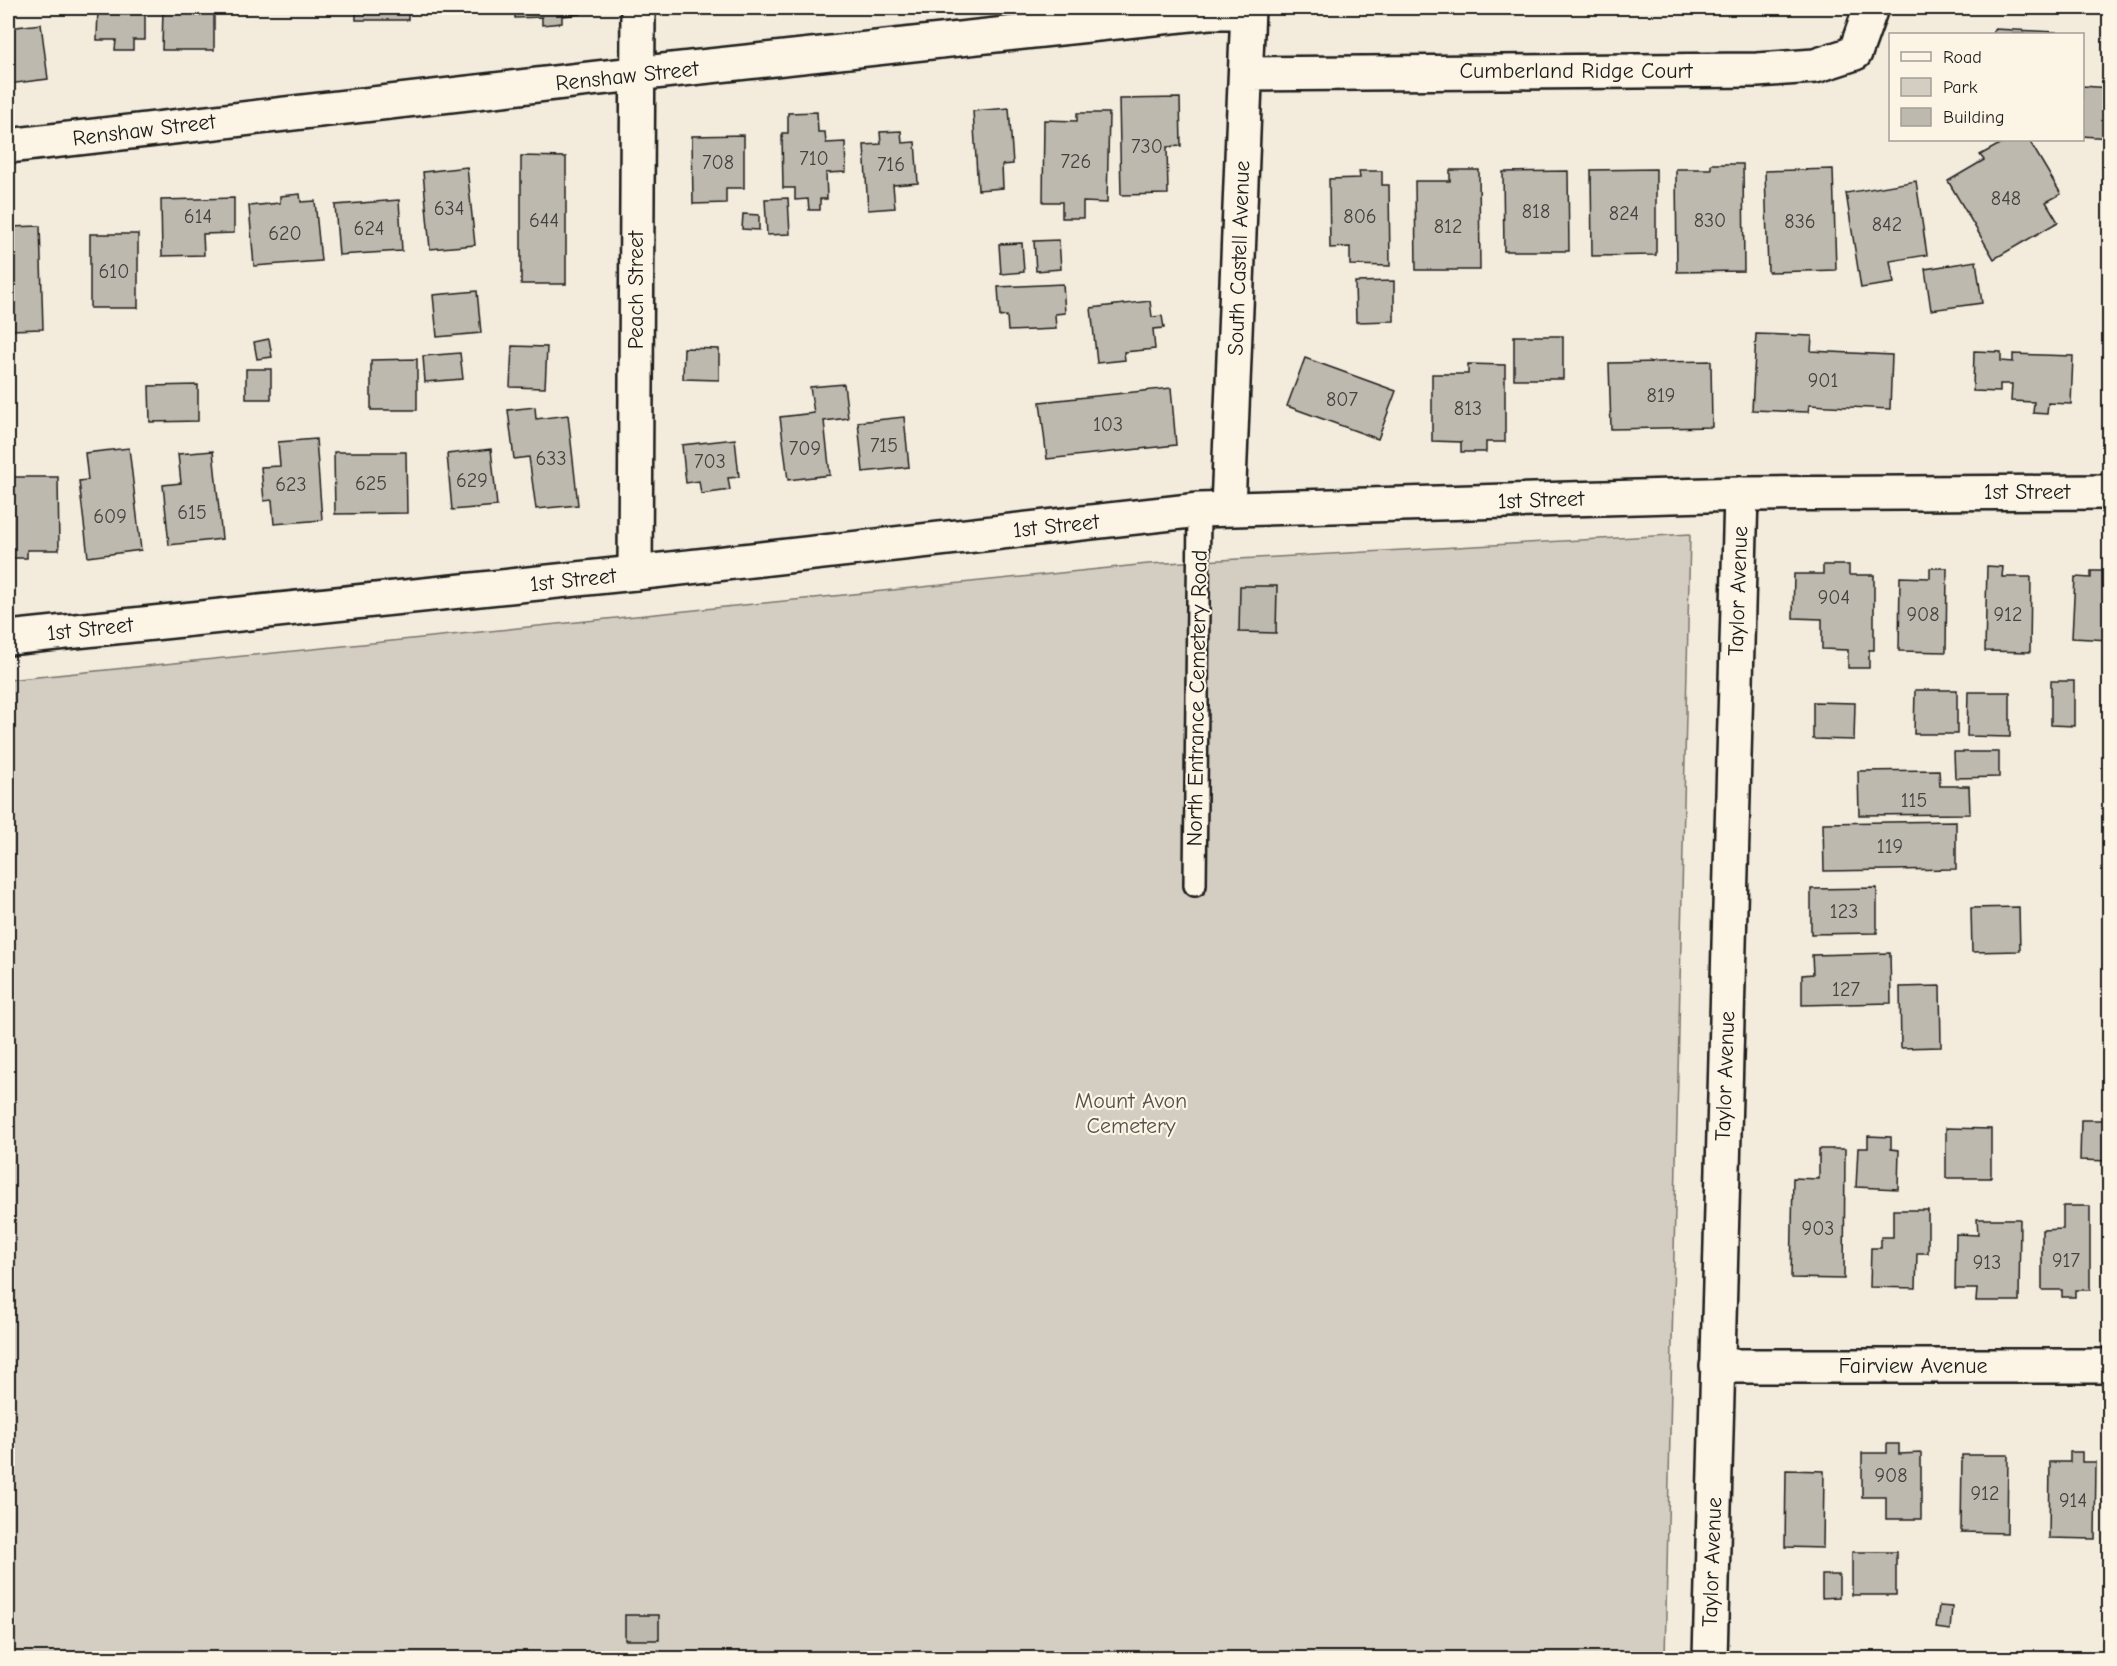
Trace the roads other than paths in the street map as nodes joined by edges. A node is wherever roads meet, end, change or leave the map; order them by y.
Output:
1 (638, 8) edge
2 (1871, 8) edge
3 (1248, 10) edge
4 (637, 74) junction
5 (1246, 74) junction
6 (8, 146) edge
7 (2109, 492) edge
8 (1741, 494) junction
9 (1213, 509) junction
10 (635, 573) junction
11 (8, 638) edge
12 (1195, 885) dead end
13 (1717, 1366) junction
14 (2109, 1366) edge
15 (1710, 1659) edge

1 - 4 street, Peach Street
2 - 5 street, Cumberland Ridge Court
3 - 4 street, Renshaw Street
3 - 5 street, South Castell Avenue
4 - 6 street, Renshaw Street
4 - 10 street, Peach Street
5 - 9 street, South Castell Avenue
7 - 8 street, 1st Street
8 - 9 street, 1st Street
8 - 13 street, Taylor Avenue
9 - 10 street, 1st Street
9 - 12 lane, North Entrance Cemetery Road
10 - 11 street, 1st Street
13 - 14 street, Fairview Avenue
13 - 15 street, Taylor Avenue

